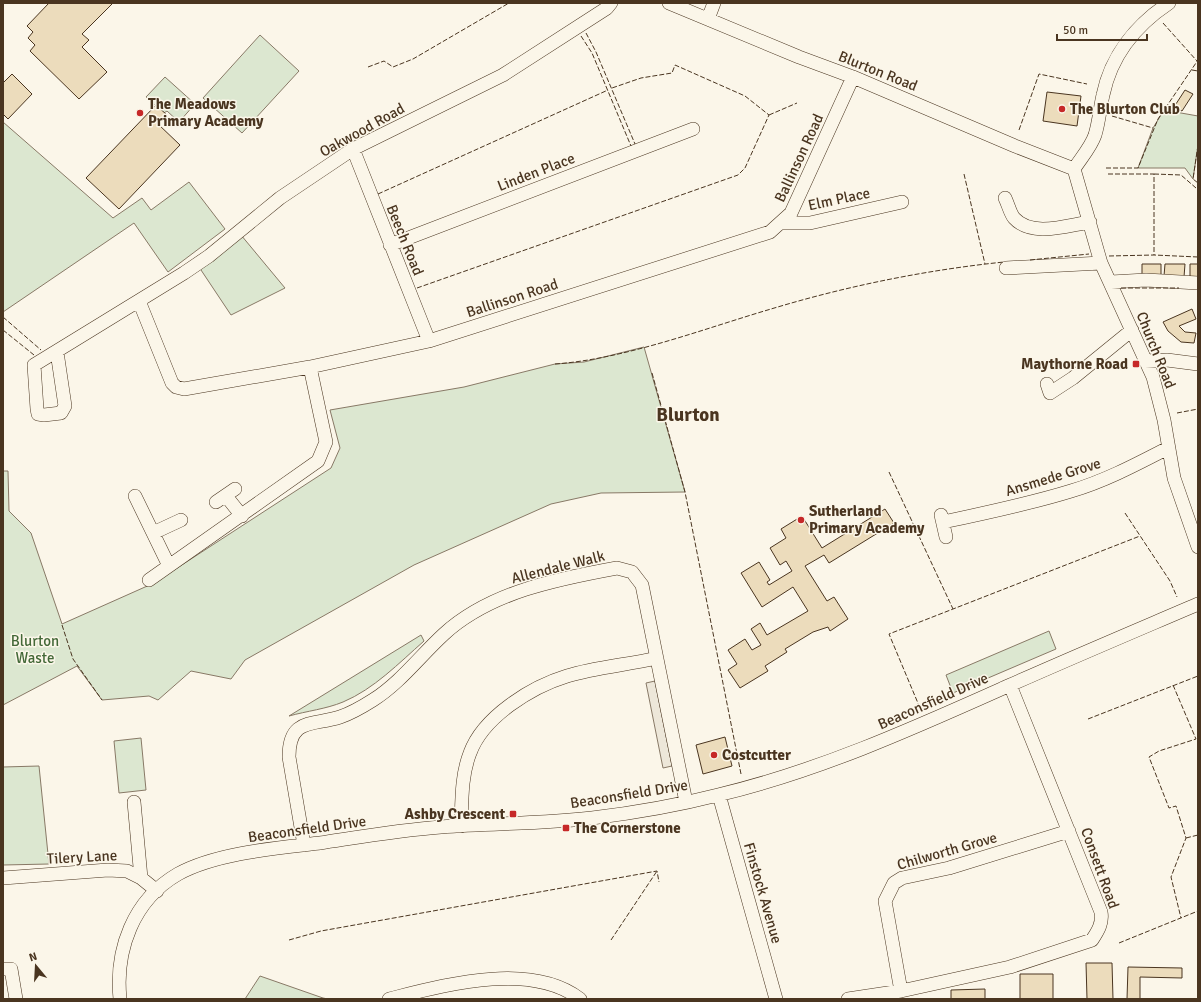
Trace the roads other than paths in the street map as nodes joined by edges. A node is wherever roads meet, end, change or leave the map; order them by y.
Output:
1 (611, 3) edge
2 (669, 3) edge
3 (714, 3) edge
4 (1169, 3) edge
5 (708, 19) junction
6 (853, 77) junction
7 (693, 129) dead end
8 (353, 149) junction
9 (1074, 169) junction
10 (902, 202) dead end
11 (1012, 203) dead end
12 (1090, 222) junction
13 (782, 223) junction
14 (390, 245) junction
15 (1101, 263) junction
16 (1006, 268) dead end
17 (1111, 282) junction
18 (1198, 283) edge
19 (139, 301) junction
20 (1132, 330) junction
21 (429, 342) junction
22 (57, 352) dead end
23 (1145, 361) junction
24 (1198, 364) edge
25 (310, 367) junction
26 (1047, 384) dead end
27 (1168, 448) junction
28 (135, 496) dead end
29 (226, 496) dead end
30 (242, 516) junction
31 (181, 520) dead end
32 (153, 534) junction
33 (946, 537) dead end
34 (1198, 547) edge
35 (169, 566) junction
36 (149, 580) dead end
37 (1198, 604) edge
38 (657, 658) junction
39 (1010, 685) junction
40 (719, 795) junction
41 (134, 802) dead end
42 (686, 802) junction
43 (461, 826) junction
44 (1069, 831) junction
45 (304, 845) junction
46 (3, 878) edge
47 (141, 878) junction
48 (157, 891) junction
49 (3, 969) edge
50 (901, 991) junction
51 (16, 999) edge
52 (120, 999) edge
53 (389, 999) edge
54 (580, 999) edge
55 (776, 999) edge
56 (848, 999) edge

1 - 8 street, Oakwood Road
2 - 5 street, Blurton Road
3 - 5 street
4 - 9 street
5 - 6 street, Blurton Road
6 - 9 street, Blurton Road
6 - 13 street, Ballinson Road
7 - 14 street, Linden Place
8 - 14 street, Beech Road
8 - 19 street, Oakwood Road
9 - 12 street, Church Road
10 - 13 street, Elm Place
11 - 12 street
12 - 15 street, Church Road
13 - 21 street, Ballinson Road
14 - 21 street, Beech Road
15 - 16 street
15 - 17 street, Church Road
17 - 18 street
17 - 20 street, Church Road
19 - 22 street, Oakwood Road
19 - 25 street, Ballinson Road
20 - 23 street, Church Road
20 - 26 street
21 - 25 street, Ballinson Road
23 - 24 street
23 - 27 street, Church Road
25 - 30 street
27 - 33 street, Ansmede Grove
27 - 34 street, Church Road
28 - 32 street
29 - 30 street
30 - 35 street
31 - 32 street
32 - 35 street
35 - 36 street
37 - 39 street, Beaconsfield Drive
38 - 42 street, Allendale Walk
38 - 43 street
38 - 45 street, Allendale Walk
39 - 40 street, Beaconsfield Drive
39 - 44 street, Consett Road
40 - 42 street, Beaconsfield Drive
40 - 55 street, Finstock Avenue
41 - 47 street
42 - 43 street, Beaconsfield Drive
43 - 45 street, Beaconsfield Drive
44 - 50 street, Chilworth Grove
44 - 50 street, Consett Road
45 - 48 street, Beaconsfield Drive
46 - 47 street, Tilery Lane
47 - 48 street, Tilery Lane
48 - 52 street, Beaconsfield Drive
49 - 51 street
50 - 56 street, Consett Road
53 - 54 street

